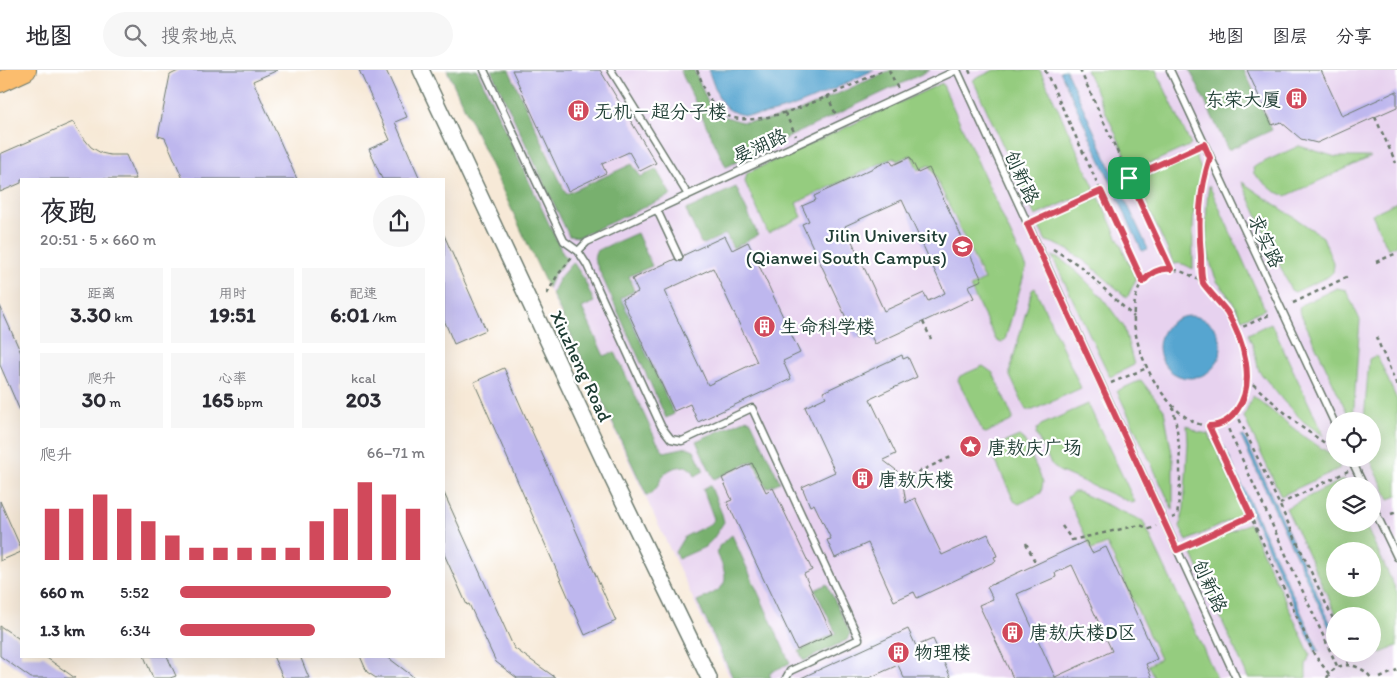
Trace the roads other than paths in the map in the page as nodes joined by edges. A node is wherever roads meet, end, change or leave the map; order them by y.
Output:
1 (26, 70) edge
2 (421, 70) edge
3 (484, 70) edge
4 (611, 70) edge
5 (957, 70) edge
6 (1170, 70) edge
7 (0, 82) edge
8 (688, 196) junction
9 (657, 210) junction
10 (578, 250) junction
11 (679, 257) dead end
12 (1329, 412) edge
13 (1381, 524) edge
14 (1397, 557) edge
15 (709, 678) edge
16 (786, 678) edge
17 (1236, 678) edge

1 - 7 main road
2 - 15 street, Xiuzheng Road
3 - 10 lane
4 - 8 lane
5 - 8 lane, 晏湖路
5 - 17 lane, 创新路
6 - 12 lane, 求实路
8 - 9 lane, 晏湖路
9 - 10 lane, 晏湖路
9 - 11 lane
10 - 16 lane
13 - 14 lane

